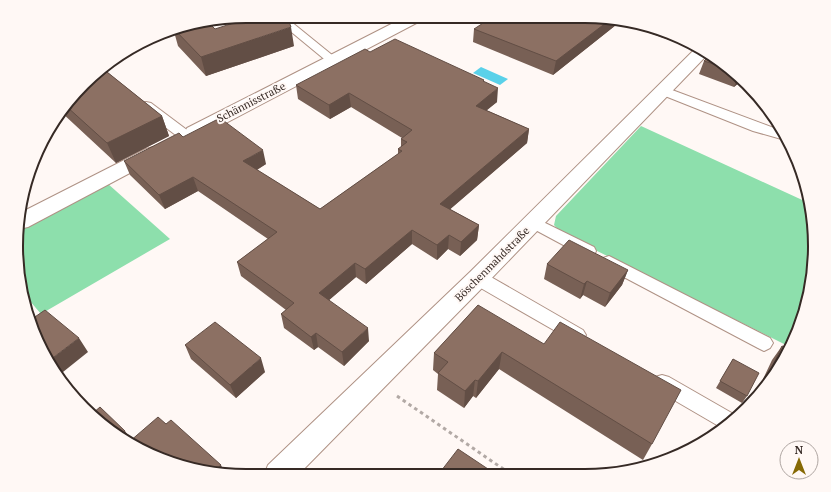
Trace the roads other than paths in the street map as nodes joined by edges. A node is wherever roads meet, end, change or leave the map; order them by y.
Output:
1 (286, 23) edge
2 (406, 23) edge
3 (699, 54) edge
4 (333, 61) junction
5 (664, 91) junction
6 (139, 100) edge
7 (778, 134) edge
8 (175, 142) junction
9 (25, 220) edge
10 (533, 222) junction
11 (478, 278) junction
12 (764, 343) dead end
13 (594, 344) edge
14 (648, 376) edge
15 (725, 419) edge
16 (285, 469) edge

1 - 4 lane
2 - 4 street, Schännisstraße
3 - 5 street, Böschenmahdstraße
4 - 8 street, Schännisstraße
5 - 7 lane
5 - 10 street, Böschenmahdstraße
6 - 8 lane
8 - 9 street, Schännisstraße
10 - 11 street, Böschenmahdstraße
10 - 12 lane
11 - 13 lane
11 - 16 street, Böschenmahdstraße
14 - 15 lane

